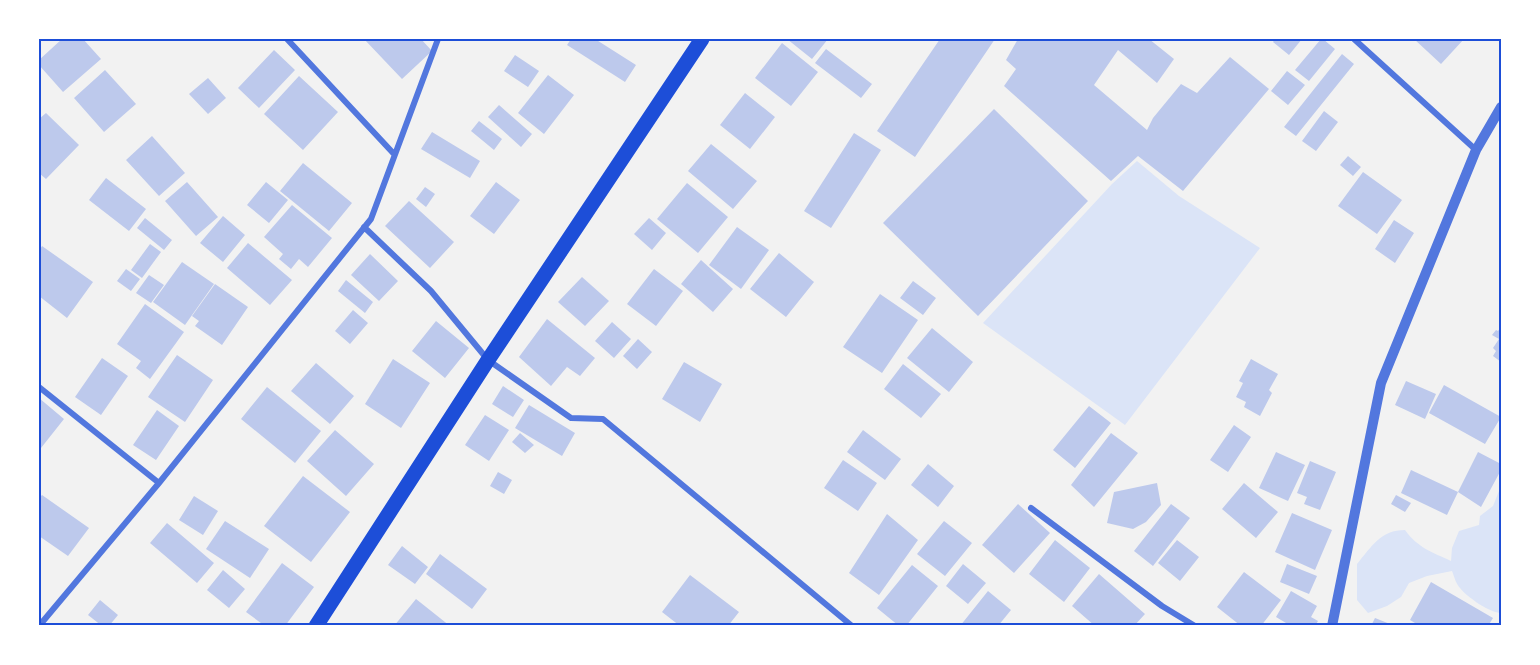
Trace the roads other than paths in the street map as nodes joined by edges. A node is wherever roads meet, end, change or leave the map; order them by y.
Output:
1 (287, 39) edge
2 (438, 39) edge
3 (702, 39) edge
4 (1354, 39) edge
5 (1501, 107) edge
6 (1476, 150) junction
7 (394, 154) junction
8 (364, 227) junction
9 (488, 360) junction
10 (39, 387) edge
11 (159, 483) junction
12 (1031, 508) dead end
13 (39, 626) edge
14 (316, 626) edge
15 (852, 626) edge
16 (1195, 626) edge
17 (1332, 626) edge

1 - 7 street
2 - 7 street
3 - 9 main road
4 - 6 street
5 - 6 street
6 - 17 street
7 - 8 street
8 - 9 street
8 - 11 street
9 - 14 main road
9 - 15 street
10 - 11 street
11 - 13 street
12 - 16 street

